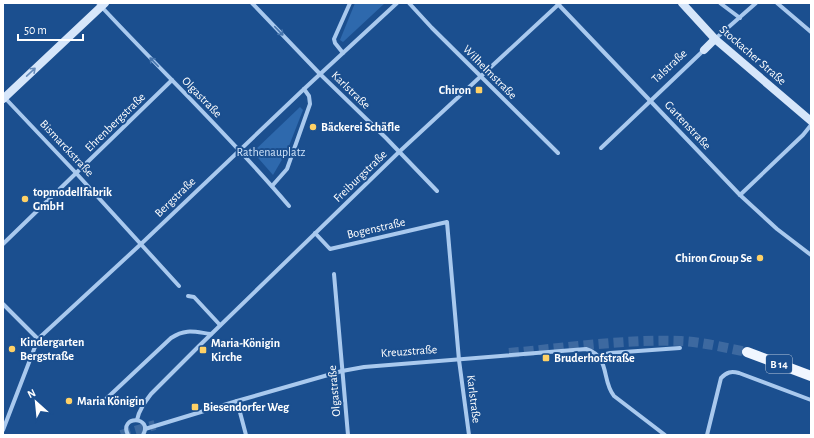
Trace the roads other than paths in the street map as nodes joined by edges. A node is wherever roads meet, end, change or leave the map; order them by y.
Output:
1 (252, 3) edge
2 (350, 3) edge
3 (398, 3) edge
4 (409, 3) edge
5 (682, 3) edge
6 (720, 3) edge
7 (756, 3) edge
8 (777, 3) edge
9 (101, 4) edge
10 (559, 4) edge
11 (740, 18) junction
12 (811, 32) edge
13 (715, 39) junction
14 (704, 50) joint
15 (344, 53) junction
16 (320, 74) junction
17 (481, 77) junction
18 (172, 80) junction
19 (304, 89) junction
20 (4, 98) edge
21 (651, 100) junction
22 (811, 121) edge
23 (811, 125) edge
24 (601, 148) dead end
25 (239, 150) junction
26 (399, 152) junction
27 (558, 153) dead end
28 (76, 173) junction
29 (272, 186) junction
30 (437, 191) dead end
31 (740, 195) junction
32 (289, 206) dead end
33 (447, 222) joint
34 (315, 233) junction
35 (3, 244) edge
36 (141, 244) junction
37 (811, 255) edge
38 (334, 274) dead end
39 (180, 286) dead end
40 (188, 296) dead end
41 (3, 304) edge
42 (220, 325) junction
43 (211, 334) junction
44 (38, 339) junction
45 (680, 348) dead end
46 (747, 352) tunnel mouth
47 (599, 356) junction
48 (459, 360) junction
49 (342, 371) junction
50 (811, 376) edge
51 (106, 399) dead end
52 (811, 400) edge
53 (237, 401) junction
54 (137, 420) junction
55 (146, 429) junction
56 (3, 430) edge
57 (128, 434) edge
58 (121, 435) edge
59 (144, 435) edge
60 (246, 435) edge
61 (348, 435) edge
62 (469, 435) edge
63 (665, 435) edge
64 (707, 435) edge

1 -> 16 street, Karlstraße
2 - 15 street
3 - 15 street, Bergstraße
4 - 17 street, Wilhelmstraße
5 - 13 street, Stockacher Straße
6 - 11 street, Stockacher Straße
7 - 11 street, Talstraße
8 - 12 street
18 -> 9 street, Olgastraße
20 -> 9 street
10 - 17 street, Freiburgstraße
10 - 21 street, Gartenstraße
11 - 13 street, Talstraße
13 - 14 street, Talstraße
13 - 22 street, Stockacher Straße
14 - 21 street, Talstraße
15 - 16 street, Bergstraße
16 - 19 street, Bergstraße
16 - 26 street, Karlstraße
17 - 26 street, Freiburgstraße
17 - 27 street, Wilhelmstraße
18 - 25 street, Olgastraße
18 - 28 street, Ehrenbergstraße
19 - 25 street, Bergstraße
19 - 29 street
20 - 28 street, Bismarckstraße
21 - 24 street, Talstraße
21 - 31 street, Gartenstraße
23 - 31 street
25 - 29 street, Olgastraße
25 - 36 street, Bergstraße
26 - 30 street, Karlstraße
26 - 34 street, Freiburgstraße
28 - 35 street, Ehrenbergstraße
28 - 36 street, Bismarckstraße
29 - 32 street, Olgastraße
31 - 37 street, Gartenstraße
33 - 34 street, Bogenstraße
33 - 48 street, Karlstraße
34 - 42 street, Freiburgstraße
36 - 39 street, Bismarckstraße
36 - 44 street, Bergstraße
38 - 49 street, Olgastraße
40 - 42 street
41 - 44 street
42 - 43 street, Freiburgstraße
43 - 51 street
43 - 54 street, Freiburgstraße
44 - 56 street, Bergstraße
45 - 47 street
46 - 50 main road, B 14
47 - 48 street, Kreuzstraße
47 - 63 street
48 - 49 street, Kreuzstraße
48 - 62 street, Karlstraße
49 - 53 street, Kreuzstraße
49 - 61 street, Olgastraße
52 - 64 street
53 - 55 street, Kreuzstraße
53 - 60 street
54 - 55 street
54 - 57 street, Freiburgstraße
55 - 59 street
57 - 58 street

